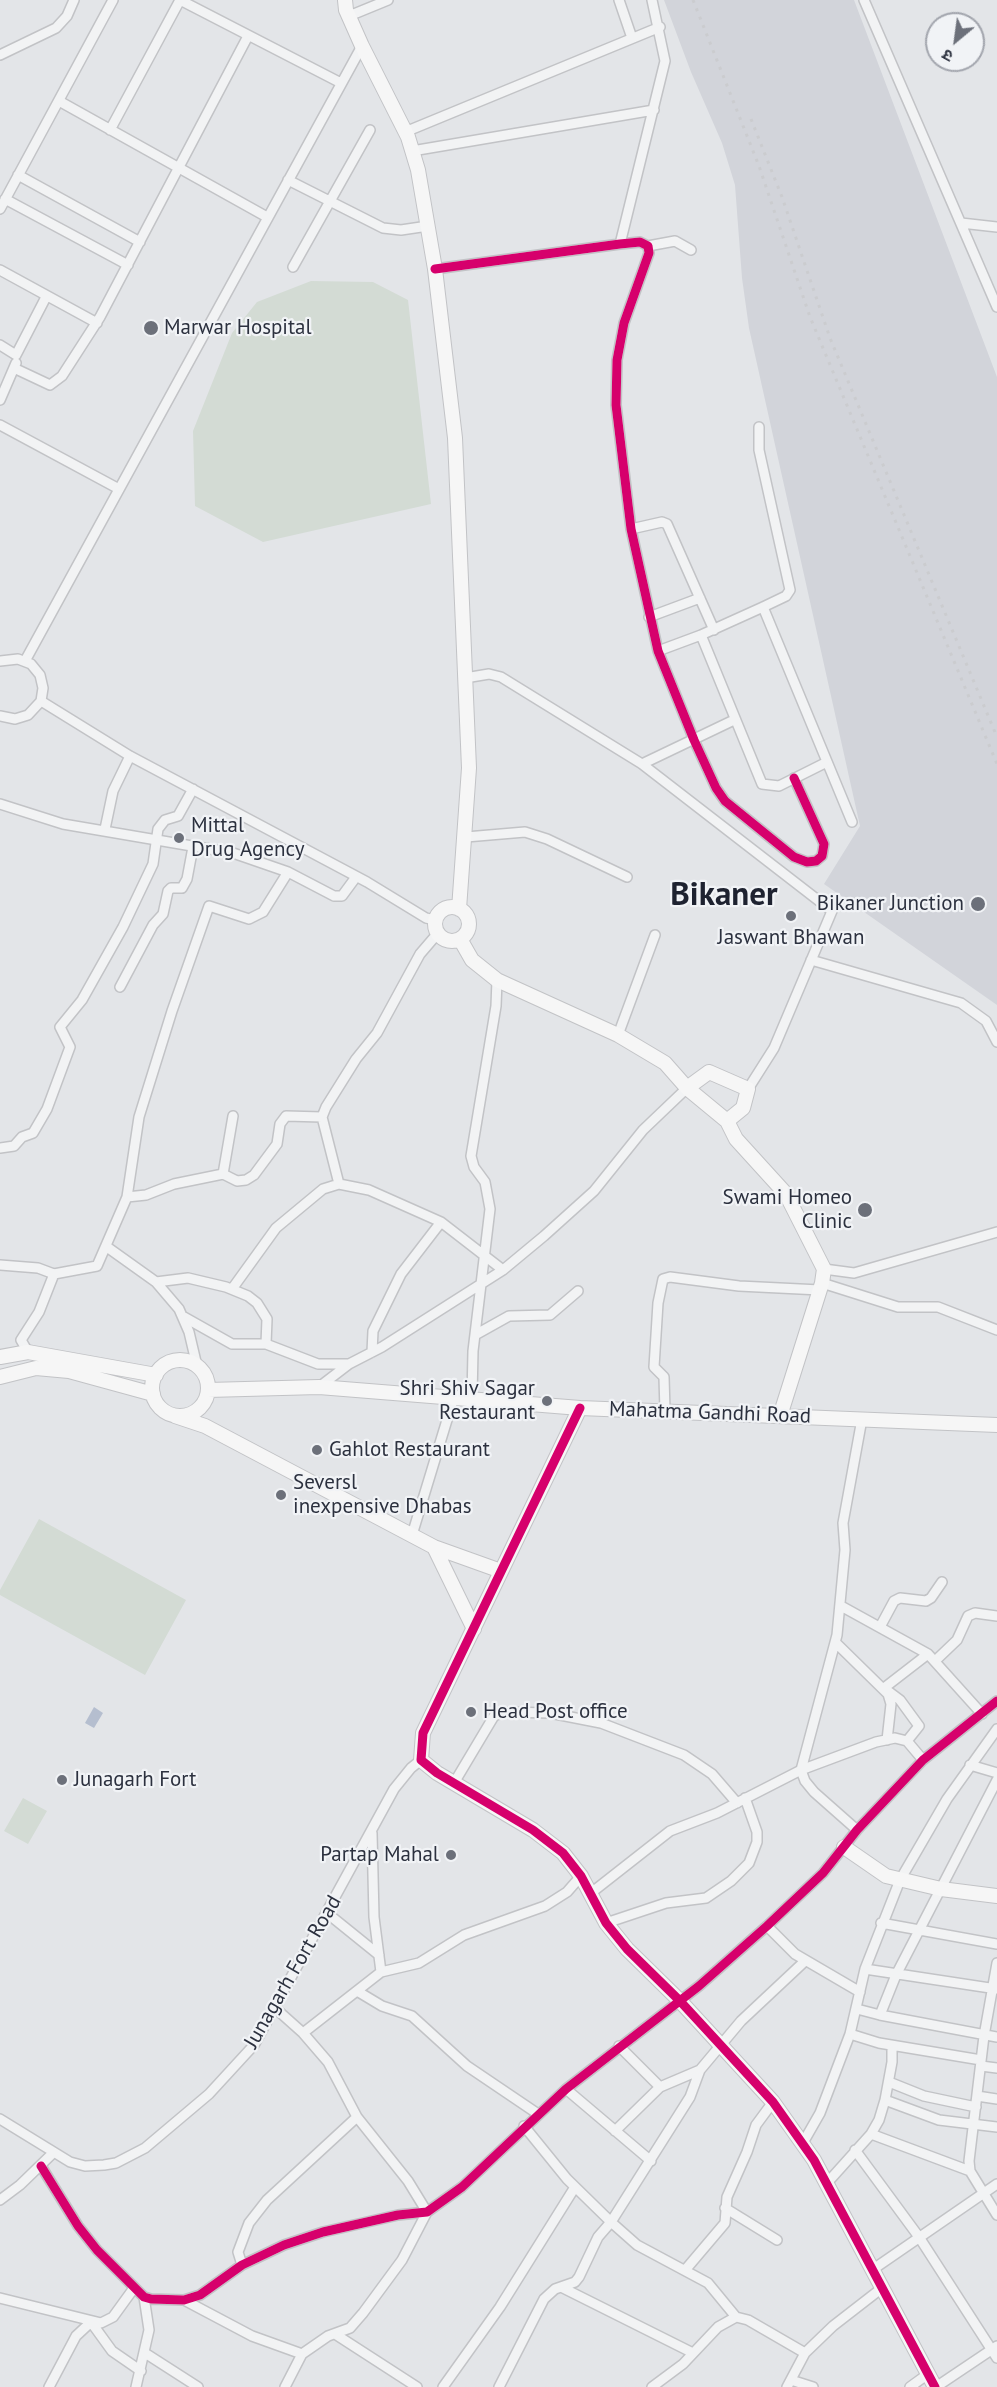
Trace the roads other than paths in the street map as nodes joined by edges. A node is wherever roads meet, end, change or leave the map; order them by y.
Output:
1 (74, 0) edge
2 (113, 0) edge
3 (180, 0) edge
4 (334, 0) edge
5 (387, 0) edge
6 (619, 0) edge
7 (652, 0) edge
8 (864, 0) edge
9 (347, 9) edge
10 (660, 27) junction
11 (248, 36) junction
12 (632, 38) junction
13 (362, 46) junction
14 (0, 54) edge
15 (341, 84) junction
16 (59, 100) junction
17 (654, 110) junction
18 (110, 130) junction
19 (370, 130) dead end
20 (405, 132) junction
21 (412, 151) junction
22 (177, 168) junction
23 (18, 175) junction
24 (288, 180) junction
25 (330, 202) junction
26 (2, 205) edge
27 (267, 218) junction
28 (961, 223) junction
29 (428, 226) junction
30 (997, 227) edge
31 (140, 242) junction
32 (620, 244) junction
33 (648, 246) junction
34 (691, 250) dead end
35 (128, 265) junction
36 (293, 267) dead end
37 (435, 269) junction
38 (0, 270) edge
39 (46, 297) junction
40 (997, 307) edge
41 (97, 323) junction
42 (0, 345) edge
43 (16, 355) junction
44 (15, 369) junction
45 (0, 400) edge
46 (0, 425) edge
47 (759, 427) dead end
48 (119, 489) junction
49 (631, 529) junction
50 (700, 598) junction
51 (763, 607) junction
52 (649, 617) junction
53 (714, 630) junction
54 (701, 635) junction
55 (658, 651) junction
56 (0, 661) edge
57 (25, 661) junction
58 (465, 678) junction
59 (41, 701) junction
60 (0, 716) edge
61 (734, 720) junction
62 (694, 740) junction
63 (130, 756) junction
64 (827, 762) junction
65 (642, 764) junction
66 (794, 778) junction
67 (193, 789) junction
68 (0, 804) edge
69 (852, 822) dead end
70 (105, 830) junction
71 (466, 837) junction
72 (158, 842) junction
73 (193, 847) junction
74 (288, 872) junction
75 (356, 877) junction
76 (627, 877) dead end
77 (459, 909) junction
78 (436, 927) junction
79 (655, 935) dead end
80 (460, 939) junction
81 (811, 960) junction
82 (497, 980) junction
83 (120, 987) dead end
84 (618, 1035) junction
85 (997, 1042) edge
86 (687, 1088) junction
87 (748, 1089) junction
88 (233, 1116) dead end
89 (322, 1117) junction
90 (728, 1121) junction
91 (0, 1148) edge
92 (222, 1174) junction
93 (339, 1184) junction
94 (127, 1197) junction
95 (441, 1222) junction
96 (997, 1232) edge
97 (107, 1247) junction
98 (484, 1257) junction
99 (0, 1265) edge
100 (824, 1269) junction
101 (503, 1270) junction
102 (54, 1274) junction
103 (156, 1282) junction
104 (480, 1282) junction
105 (821, 1287) junction
106 (232, 1289) junction
107 (578, 1291) dead end
108 (184, 1317) junction
109 (997, 1330) edge
110 (475, 1335) junction
111 (266, 1344) junction
112 (28, 1352) junction
113 (372, 1352) junction
114 (0, 1357) edge
115 (349, 1364) junction
116 (197, 1366) junction
117 (156, 1375) junction
118 (0, 1377) edge
119 (319, 1387) junction
120 (208, 1390) junction
121 (153, 1394) junction
122 (454, 1397) junction
123 (472, 1397) junction
124 (580, 1408) junction
125 (665, 1412) junction
126 (176, 1416) junction
127 (780, 1416) junction
128 (862, 1419) junction
129 (997, 1425) edge
130 (412, 1535) junction
131 (434, 1547) junction
132 (501, 1571) junction
133 (942, 1582) dead end
134 (841, 1606) junction
135 (997, 1616) edge
136 (880, 1628) junction
137 (474, 1629) junction
138 (836, 1643) junction
139 (932, 1658) junction
140 (884, 1688) junction
141 (997, 1701) edge
142 (982, 1714) junction
143 (997, 1730) edge
144 (887, 1740) junction
145 (908, 1741) junction
146 (421, 1760) junction
147 (923, 1760) junction
148 (970, 1765) junction
149 (801, 1770) junction
150 (997, 1773) edge
151 (997, 1779) edge
152 (454, 1783) junction
153 (741, 1800) junction
154 (857, 1830) junction
155 (372, 1831) junction
156 (844, 1847) junction
157 (581, 1876) junction
158 (900, 1880) junction
159 (941, 1888) junction
160 (591, 1893) junction
161 (997, 1896) edge
162 (327, 1913) junction
163 (606, 1923) junction
164 (882, 1923) junction
165 (767, 1926) junction
166 (919, 1931) junction
167 (997, 1944) edge
168 (380, 1954) junction
169 (805, 1961) junction
170 (997, 1963) edge
171 (865, 1969) junction
172 (381, 1972) junction
173 (896, 1975) junction
174 (994, 1988) edge
175 (357, 1991) junction
176 (860, 1992) junction
177 (680, 2001) junction
178 (275, 2008) junction
179 (857, 2009) junction
180 (880, 2015) junction
181 (303, 2032) junction
182 (850, 2034) junction
183 (984, 2036) junction
184 (997, 2037) edge
185 (721, 2044) junction
186 (619, 2046) junction
187 (892, 2046) junction
188 (981, 2063) junction
189 (997, 2068) edge
190 (700, 2070) junction
191 (889, 2082) junction
192 (660, 2087) junction
193 (566, 2088) junction
194 (977, 2096) junction
195 (997, 2099) edge
196 (885, 2100) junction
197 (773, 2102) junction
198 (976, 2107) junction
199 (538, 2114) junction
200 (357, 2117) junction
201 (0, 2119) edge
202 (974, 2125) junction
203 (524, 2126) junction
204 (997, 2127) edge
205 (615, 2131) junction
206 (871, 2134) junction
207 (804, 2141) junction
208 (855, 2150) junction
209 (53, 2153) junction
210 (651, 2161) junction
211 (41, 2166) junction
212 (970, 2170) junction
213 (827, 2183) junction
214 (997, 2184) edge
215 (575, 2187) junction
216 (983, 2193) junction
217 (0, 2200) edge
218 (725, 2208) junction
219 (427, 2212) junction
220 (997, 2215) edge
221 (611, 2222) junction
222 (920, 2236) junction
223 (777, 2240) dead end
224 (242, 2265) junction
225 (686, 2269) junction
226 (872, 2270) junction
227 (561, 2287) junction
228 (134, 2288) junction
229 (882, 2288) junction
230 (144, 2297) junction
231 (0, 2298) edge
232 (184, 2300) junction
233 (736, 2317) junction
234 (91, 2322) junction
235 (335, 2334) junction
236 (994, 2348) edge
237 (145, 2353) junction
238 (693, 2353) junction
239 (302, 2354) junction
240 (805, 2354) junction
241 (997, 2358) edge
242 (141, 2371) junction
243 (928, 2374) junction
244 (789, 2384) edge
245 (49, 2387) edge
246 (136, 2387) edge
247 (198, 2387) edge
248 (285, 2387) edge
249 (417, 2387) edge
250 (443, 2387) edge
251 (498, 2387) edge
252 (652, 2387) edge
253 (813, 2387) edge
254 (909, 2387) edge
255 (936, 2387) edge

1 - 14 street
2 - 16 street
3 - 11 street
3 - 18 street
4 - 9 street
5 - 9 street
6 - 12 street
7 - 10 street
8 - 28 street
9 - 13 street
10 - 12 street
10 - 17 street
11 - 15 street
11 - 22 street
12 - 20 street
13 - 15 street
13 - 20 street
15 - 24 street
16 - 18 street
16 - 23 street
17 - 21 street
17 - 32 street
18 - 22 street
19 - 25 street
20 - 21 street
21 - 29 street
22 - 27 street
22 - 31 street
23 - 26 street
23 - 31 street
24 - 25 street
24 - 27 street
25 - 29 street
25 - 36 street
26 - 35 street
27 - 48 street
28 - 30 street
28 - 40 street
29 - 37 street
31 - 35 street
32 - 33 street
32 - 37 street
33 - 34 street
33 - 49 street
35 - 41 street
37 - 58 street
38 - 39 street
39 - 41 street
39 - 43 street
41 - 44 street
42 - 43 street
43 - 44 street
44 - 45 street
46 - 48 street
47 - 51 street
48 - 57 street
49 - 50 street
49 - 52 street
50 - 52 street
50 - 53 street
51 - 53 street
51 - 64 street
52 - 55 street
53 - 54 street
54 - 55 street
54 - 61 street
55 - 62 street
56 - 57 street
57 - 59 street
58 - 65 street
58 - 71 street
59 - 60 street
59 - 63 street
61 - 62 street
61 - 66 street
62 - 65 street
62 - 66 street
63 - 67 street
63 - 70 street
64 - 66 street
64 - 69 street
65 - 81 street
67 - 72 street
67 - 75 street
68 - 70 street
70 - 72 street
71 - 76 street
71 - 77 street
72 - 73 street
72 - 91 street
73 - 74 street
73 - 83 street
74 - 75 street
74 - 94 street
75 - 78 street
77 - 78 street
77 - 80 street
78 - 80 street
78 - 89 street
79 - 84 street
80 - 82 street
81 - 85 street
81 - 87 street
82 - 84 street
82 - 98 street
84 - 86 street
86 - 87 street
86 - 90 street
86 - 101 street
87 - 90 street
88 - 92 street
89 - 92 street
89 - 93 street
90 - 100 street
92 - 94 street
93 - 95 street
93 - 106 street
94 - 97 street
95 - 98 street
95 - 113 street
96 - 100 street
97 - 102 street
97 - 103 street
98 - 101 street
98 - 104 street
99 - 102 street
100 - 105 street
101 - 104 street
102 - 112 street
103 - 106 street
103 - 108 street
104 - 110 street
104 - 113 street
105 - 109 street
105 - 125 street
105 - 127 street
106 - 111 street
107 - 110 street
108 - 111 street
108 - 116 street
110 - 123 street
111 - 115 street
112 - 114 street
112 - 117 street
113 - 115 street
115 - 119 street
116 - 117 street
116 - 120 street
117 - 121 street
118 - 121 street
119 - 120 street, Mahatma Gandhi Road
119 - 122 street, Mahatma Gandhi Road
120 - 126 street
121 - 126 street
122 - 123 street, Mahatma Gandhi Road
122 - 130 street
123 - 124 street, Mahatma Gandhi Road
124 - 125 street, Mahatma Gandhi Road
124 - 132 street
125 - 127 street, Mahatma Gandhi Road
126 - 130 street
127 - 128 street, Mahatma Gandhi Road
128 - 129 street, Mahatma Gandhi Road
128 - 134 street
130 - 131 street
131 - 132 street
131 - 137 street
132 - 137 street
133 - 136 street
134 - 136 street
134 - 138 street
135 - 139 street
136 - 139 street
137 - 146 street
138 - 140 street
138 - 149 street
139 - 140 street
139 - 142 street
140 - 144 street
140 - 145 street
141 - 142 street
142 - 147 street
143 - 148 street
144 - 145 street
144 - 149 street
145 - 147 street
146 - 152 street
146 - 155 street, Junagarh Fort Road
147 - 154 street
148 - 150 street
148 - 158 street
149 - 153 street
149 - 154 street
151 - 159 street
152 - 153 street
152 - 157 street
153 - 160 street
153 - 163 street
154 - 156 street
155 - 162 street, Junagarh Fort Road
155 - 168 street
156 - 158 street
156 - 165 street
157 - 160 street
157 - 172 street
158 - 159 street
158 - 164 street
159 - 161 street
159 - 166 street
160 - 163 street
162 - 168 street
162 - 178 street, Junagarh Fort Road
163 - 177 street
164 - 166 street
164 - 171 street
165 - 169 street
165 - 177 street
166 - 167 street
166 - 173 street
168 - 172 street
169 - 176 street
169 - 185 street
170 - 174 street
171 - 173 street
171 - 176 street
172 - 175 street
173 - 174 street
173 - 180 street
174 - 183 street
175 - 181 street
175 - 199 street
176 - 179 street
177 - 185 street
177 - 186 street
178 - 181 street
178 - 209 street, Junagarh Fort Road
179 - 180 street
179 - 182 street
180 - 183 street
181 - 200 street
182 - 187 street
182 - 207 street
183 - 184 street
183 - 188 street
185 - 190 street
185 - 197 street
186 - 192 street
186 - 193 street
187 - 188 street
187 - 191 street
188 - 189 street
188 - 194 street
190 - 192 street
190 - 210 street
191 - 196 street
191 - 198 street
192 - 205 street
193 - 199 street
193 - 205 street
194 - 195 street
194 - 198 street
196 - 202 street
196 - 206 street
197 - 207 street
197 - 218 street
198 - 202 street
199 - 203 street
200 - 219 street
200 - 224 street
201 - 209 street, Junagarh Fort Road
202 - 204 street
202 - 212 street
203 - 215 street
203 - 219 street
205 - 210 street
206 - 208 street
206 - 212 street
207 - 213 street
208 - 213 street
208 - 222 street
209 - 211 street
210 - 221 street
211 - 217 street
211 - 228 street
212 - 216 street
213 - 226 street
214 - 216 street
215 - 221 street
215 - 250 street
216 - 220 street
216 - 222 street
218 - 223 street
218 - 225 street
219 - 224 street
219 - 235 street
221 - 225 street
221 - 227 street
222 - 226 street
222 - 236 street
224 - 232 street
225 - 233 street
226 - 229 street
227 - 238 street
227 - 251 street
228 - 230 street
228 - 234 street
229 - 240 street
229 - 243 street
230 - 232 street
230 - 237 street
231 - 234 street
232 - 239 street
233 - 238 street
233 - 240 street
234 - 242 street
234 - 245 street
235 - 239 street
235 - 249 street
236 - 241 street
236 - 255 street
237 - 242 street
237 - 247 street
238 - 252 street
239 - 248 street
240 - 244 street
242 - 246 street
243 - 254 street
243 - 255 street
244 - 253 street

